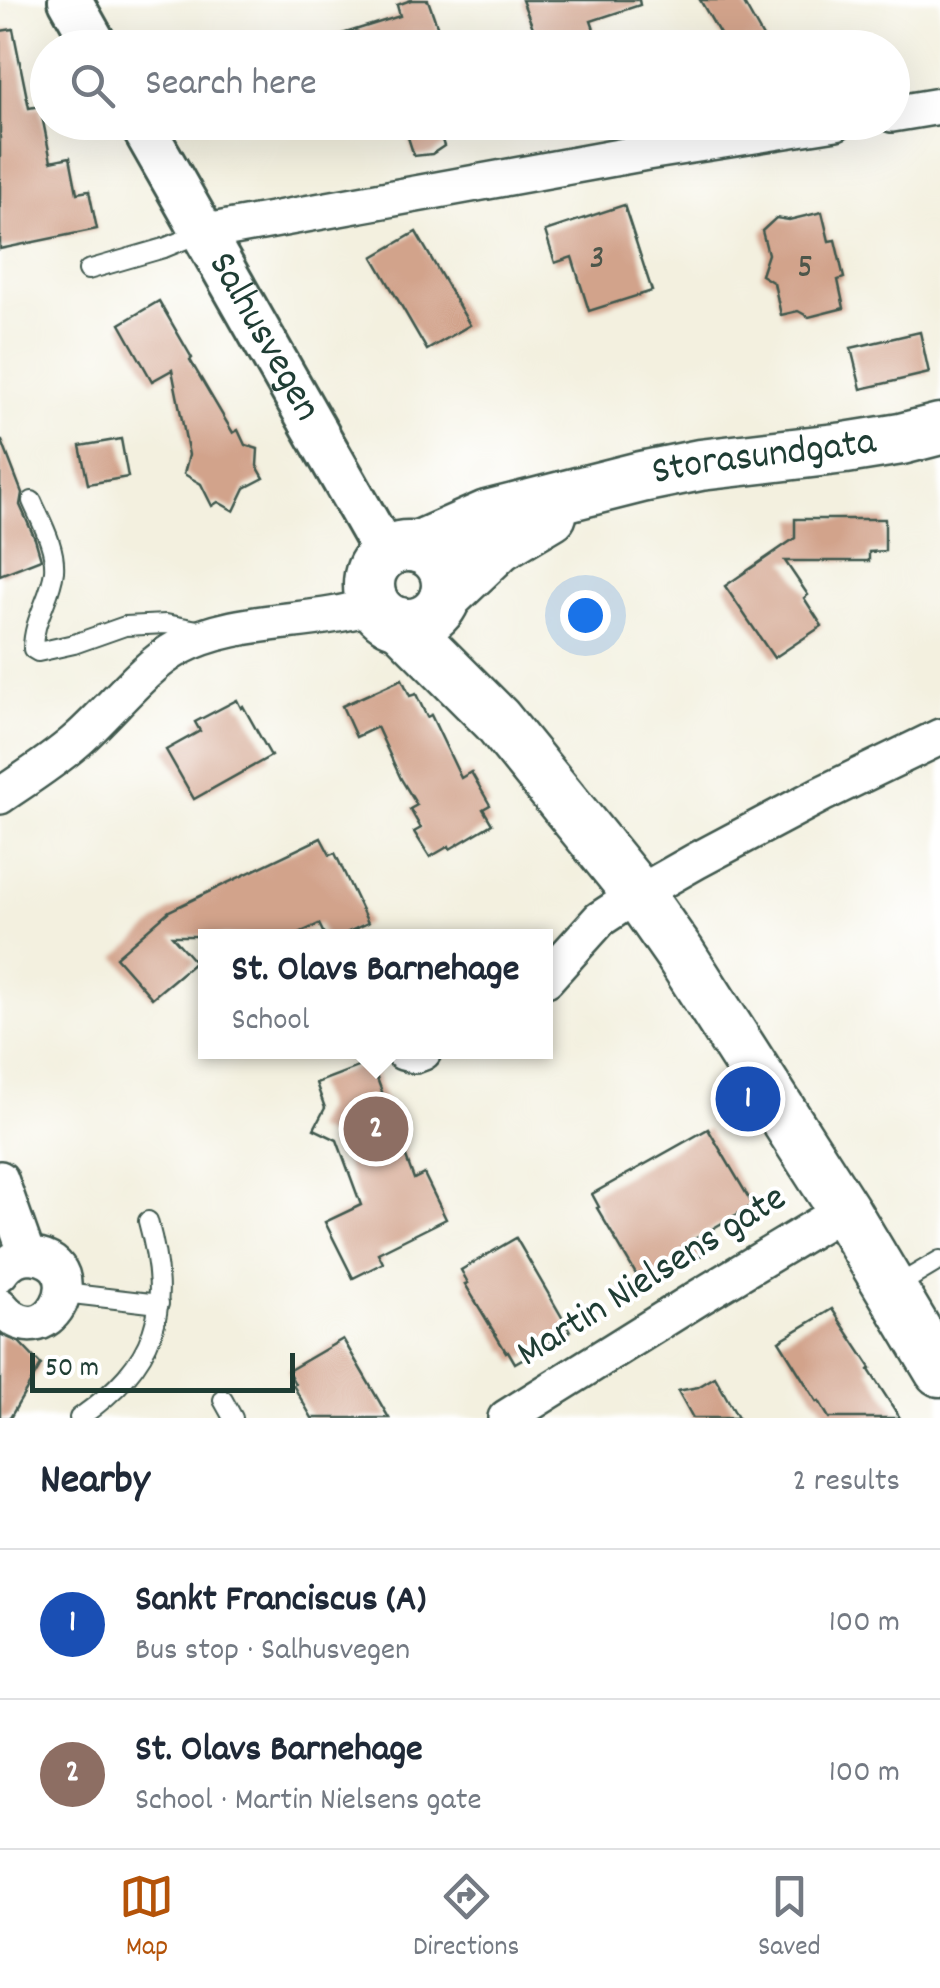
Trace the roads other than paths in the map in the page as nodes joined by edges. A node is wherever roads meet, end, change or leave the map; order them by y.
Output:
1 (70, 0) edge
2 (87, 30) edge
3 (940, 106) edge
4 (910, 111) edge
5 (150, 140) edge
6 (723, 140) edge
7 (202, 233) junction
8 (88, 270) dead end
9 (940, 429) edge
10 (589, 492) junction
11 (32, 502) dead end
12 (401, 550) junction
13 (415, 607) junction
14 (214, 633) junction
15 (940, 737) edge
16 (0, 796) edge
17 (638, 894) junction
18 (553, 972) edge
19 (0, 1179) edge
20 (844, 1210) junction
21 (148, 1221) dead end
22 (940, 1260) edge
23 (14, 1264) edge
24 (890, 1290) junction
25 (64, 1293) junction
26 (159, 1304) junction
27 (0, 1306) edge
28 (940, 1370) edge
29 (223, 1400) dead end
30 (79, 1418) edge
31 (234, 1418) edge
32 (506, 1418) edge

1 - 2 street
3 - 4 street
5 - 7 street, Salhusvegen
6 - 7 street
7 - 8 lane
7 - 12 street, Salhusvegen
9 - 10 main road, Storasundgata
10 - 12 main road, Storasundgata
10 - 13 main road, Storasundgata
11 - 14 lane
12 - 13 main road
12 - 13 main road
13 - 14 street
13 - 17 main road
14 - 16 street
15 - 17 street
17 - 18 street
17 - 20 main road
19 - 23 street
20 - 24 main road
20 - 32 street, Martin Nielsens gate
21 - 26 lane
22 - 24 lane
23 - 25 street
24 - 28 main road
25 - 26 lane
25 - 27 street
26 - 30 lane
29 - 31 lane

